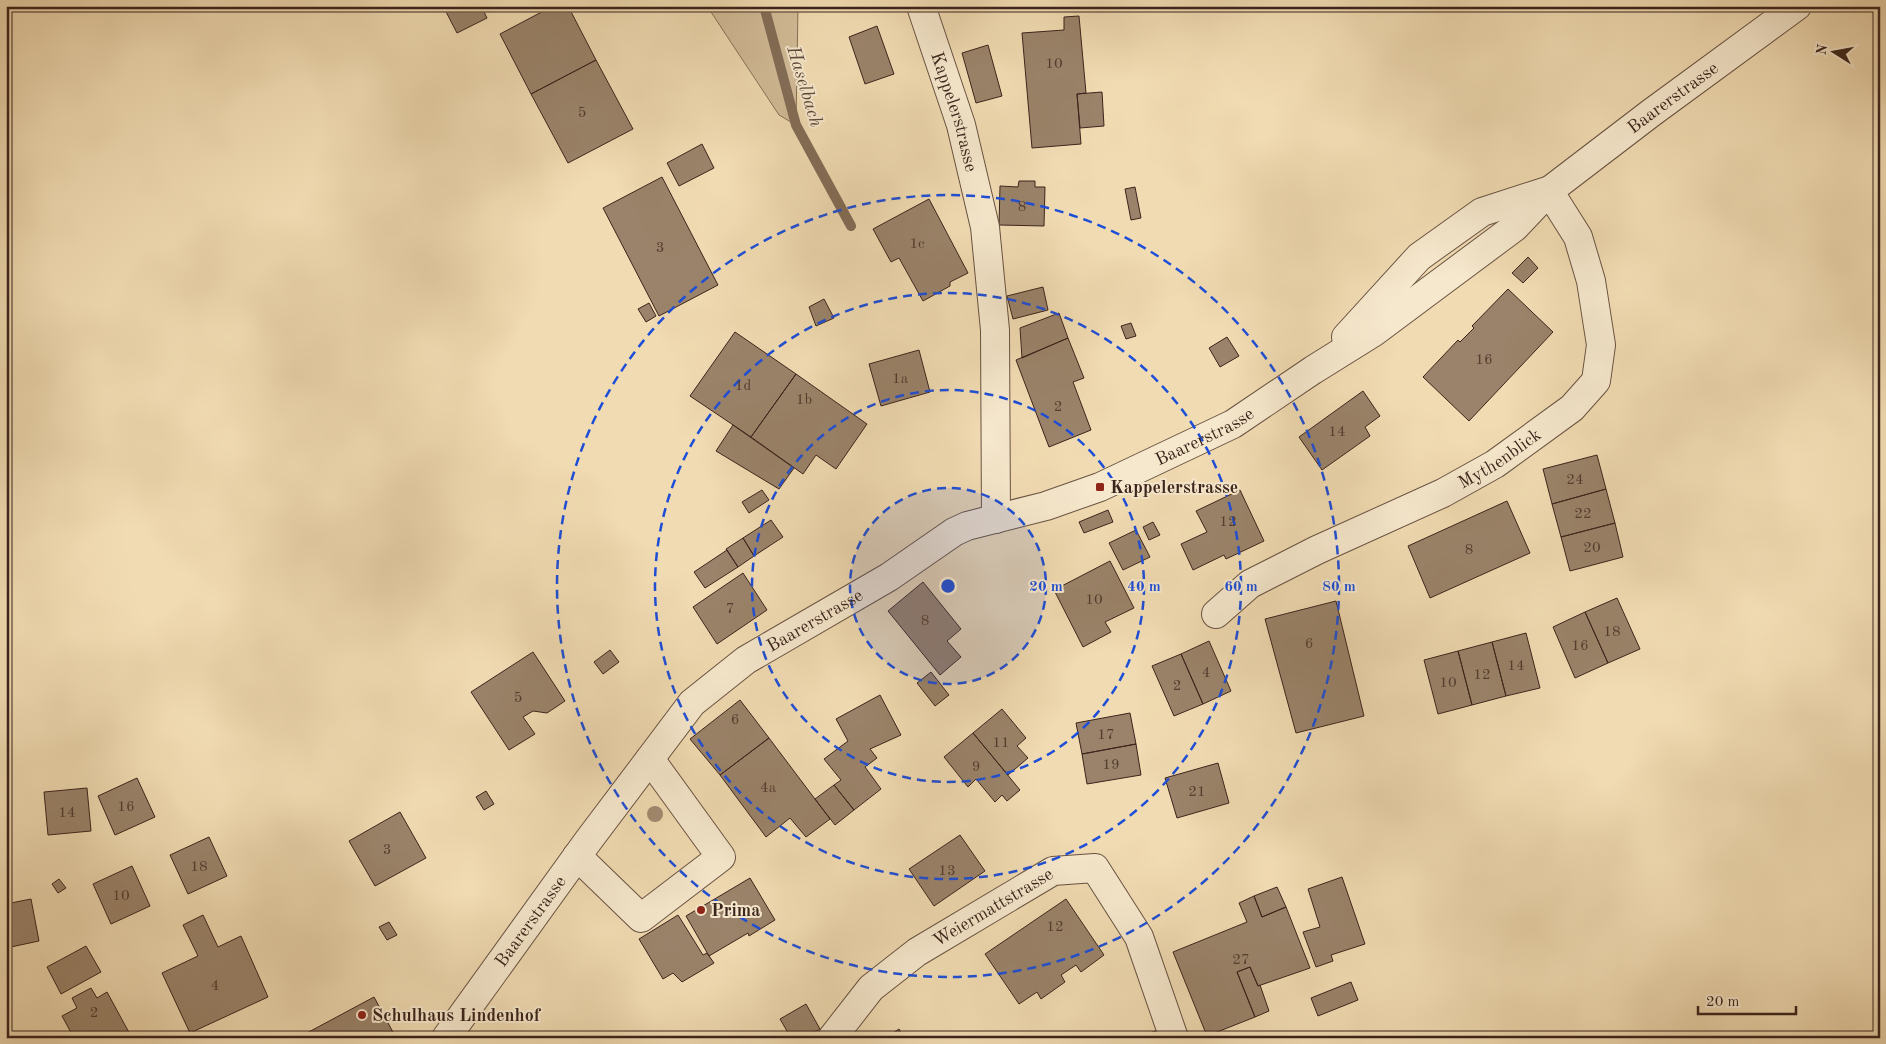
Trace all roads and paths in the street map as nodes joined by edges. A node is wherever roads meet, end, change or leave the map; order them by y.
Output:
1 (920, 6) edge
2 (1797, 6) edge
3 (1549, 191) junction
4 (996, 519) junction
5 (1216, 614) dead end
6 (650, 759) junction
7 (577, 856) junction
8 (446, 1038) edge
9 (832, 1038) edge
10 (1174, 1038) edge

1 - 4 street, Kappelerstrasse
2 - 3 street, Baarerstrasse
3 - 4 street, Baarerstrasse
3 - 5 street, Mythenblick
4 - 6 street, Baarerstrasse
6 - 7 street, Baarerstrasse
6 - 7 street
7 - 8 street, Baarerstrasse
9 - 10 street, Weiermattstrasse

